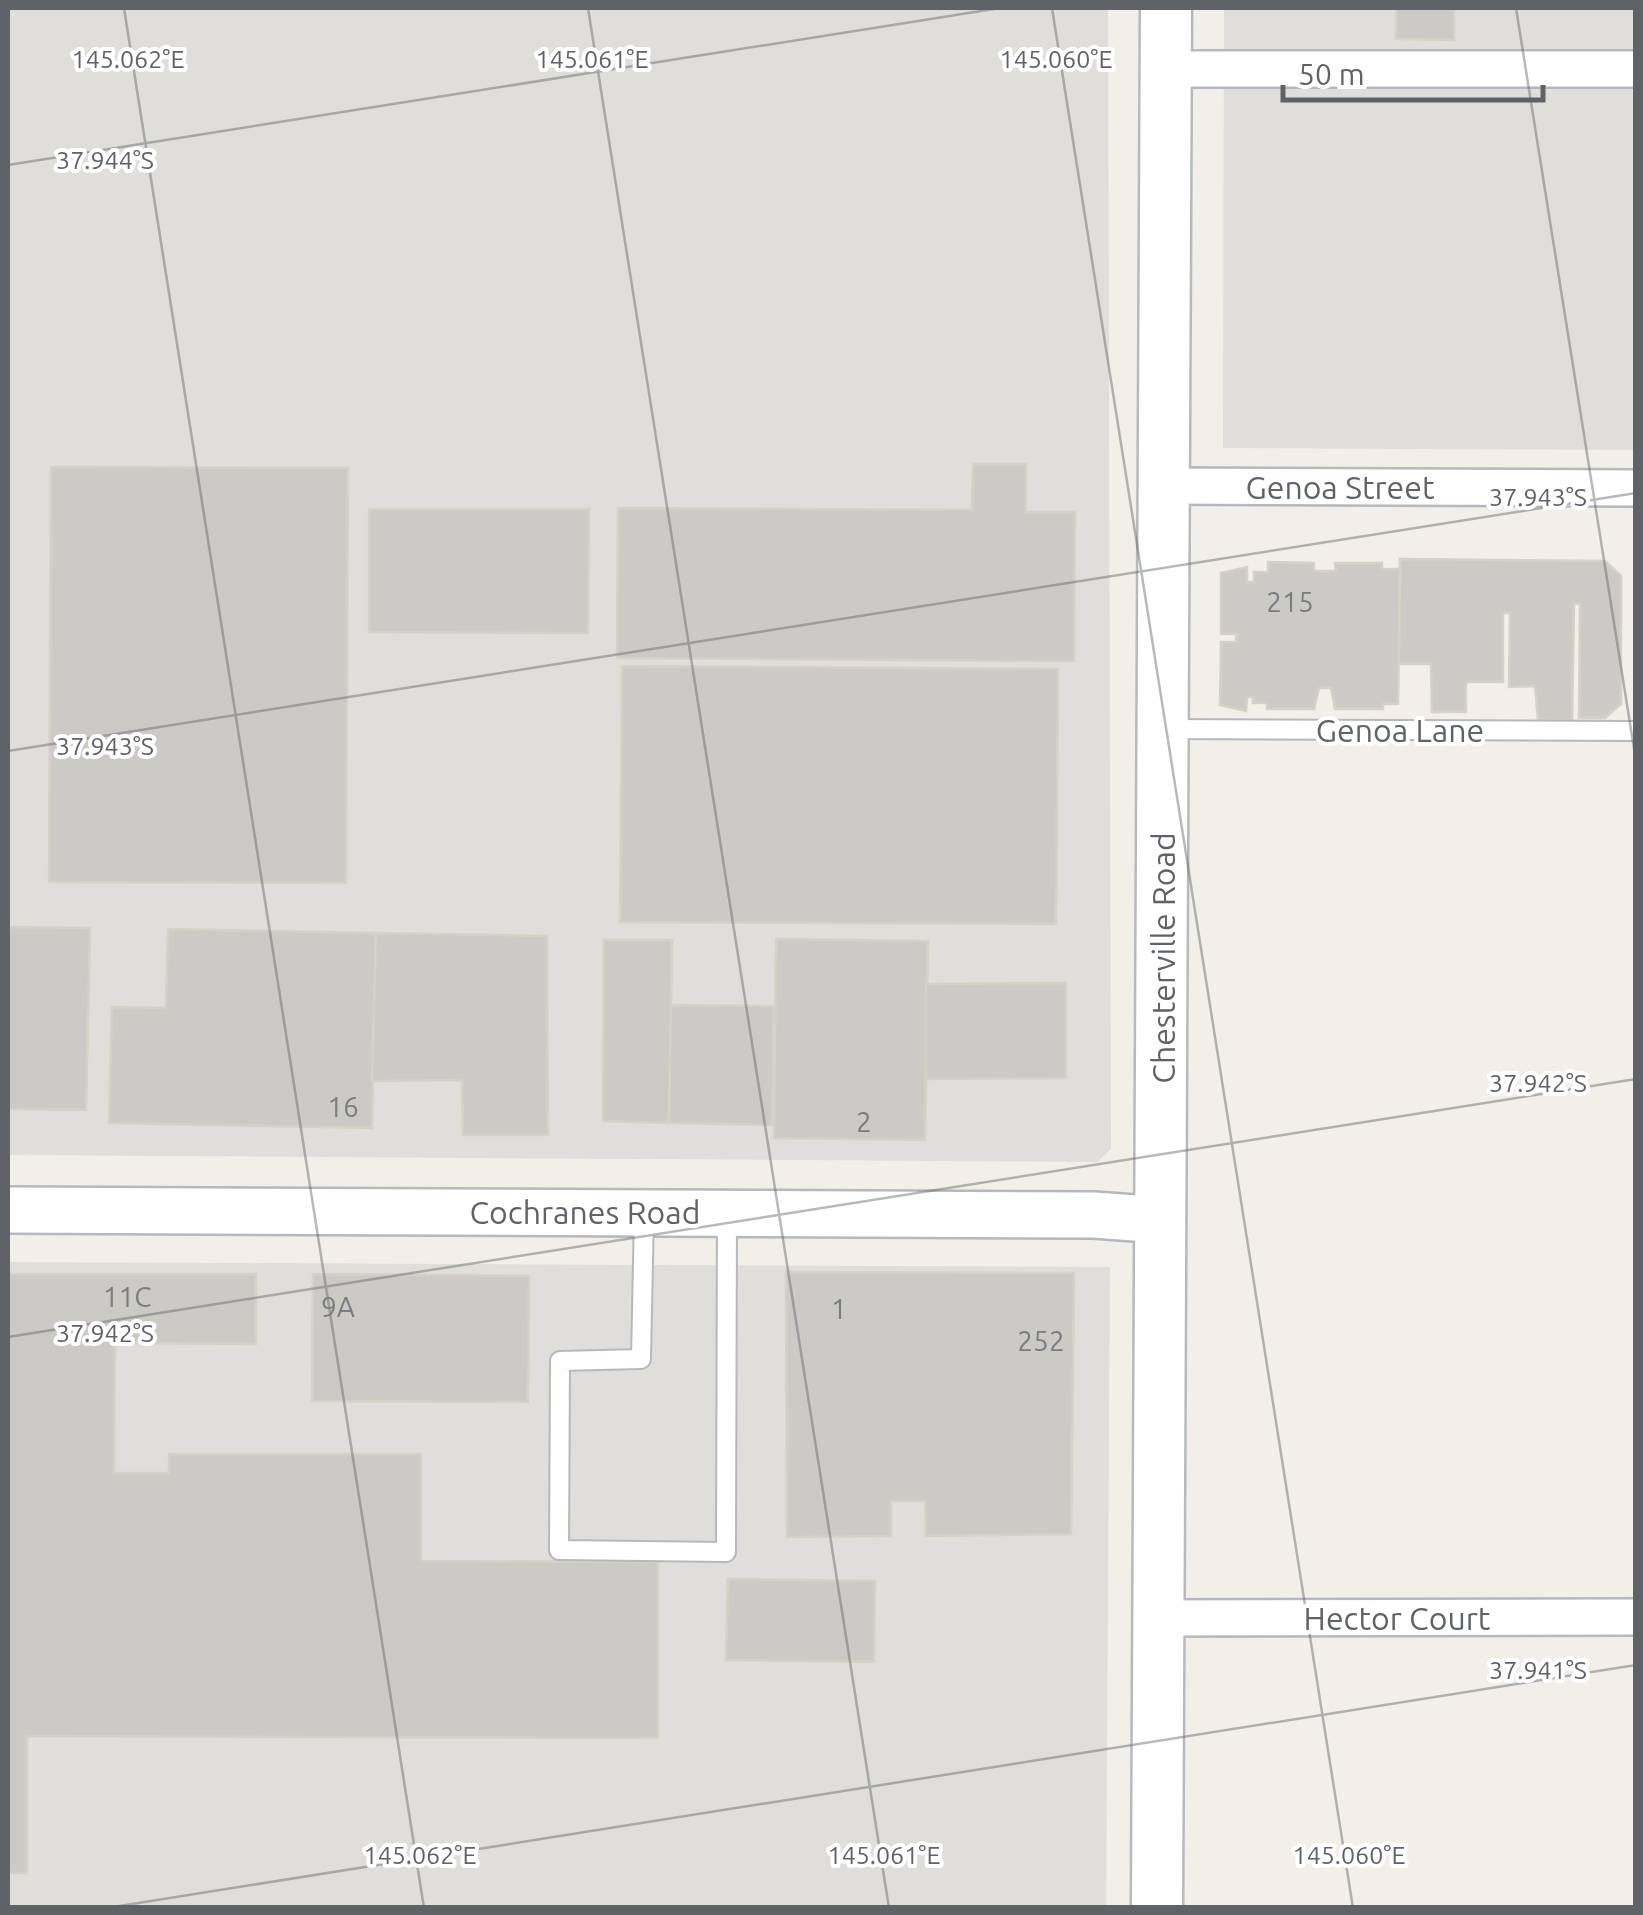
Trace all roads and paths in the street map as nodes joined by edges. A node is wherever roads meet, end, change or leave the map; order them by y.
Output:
1 (1166, 8) edge
2 (1166, 69) junction
3 (1636, 69) edge
4 (1165, 486) junction
5 (1636, 488) edge
6 (1164, 730) junction
7 (1636, 731) edge
8 (8, 1210) edge
9 (644, 1213) junction
10 (727, 1213) junction
11 (1162, 1220) junction
12 (1636, 1617) edge
13 (1160, 1618) junction
14 (1156, 1908) edge

1 - 2 main road, Chesterville Road
2 - 3 street
2 - 4 main road, Chesterville Road
4 - 5 street, Genoa Street
4 - 6 main road, Chesterville Road
6 - 7 lane, Genoa Lane
6 - 11 main road, Chesterville Road
8 - 9 street, Cochranes Road
9 - 10 street, Cochranes Road
9 - 10 lane
10 - 11 street, Cochranes Road
11 - 13 main road, Chesterville Road
12 - 13 street, Hector Court
13 - 14 main road, Chesterville Road

